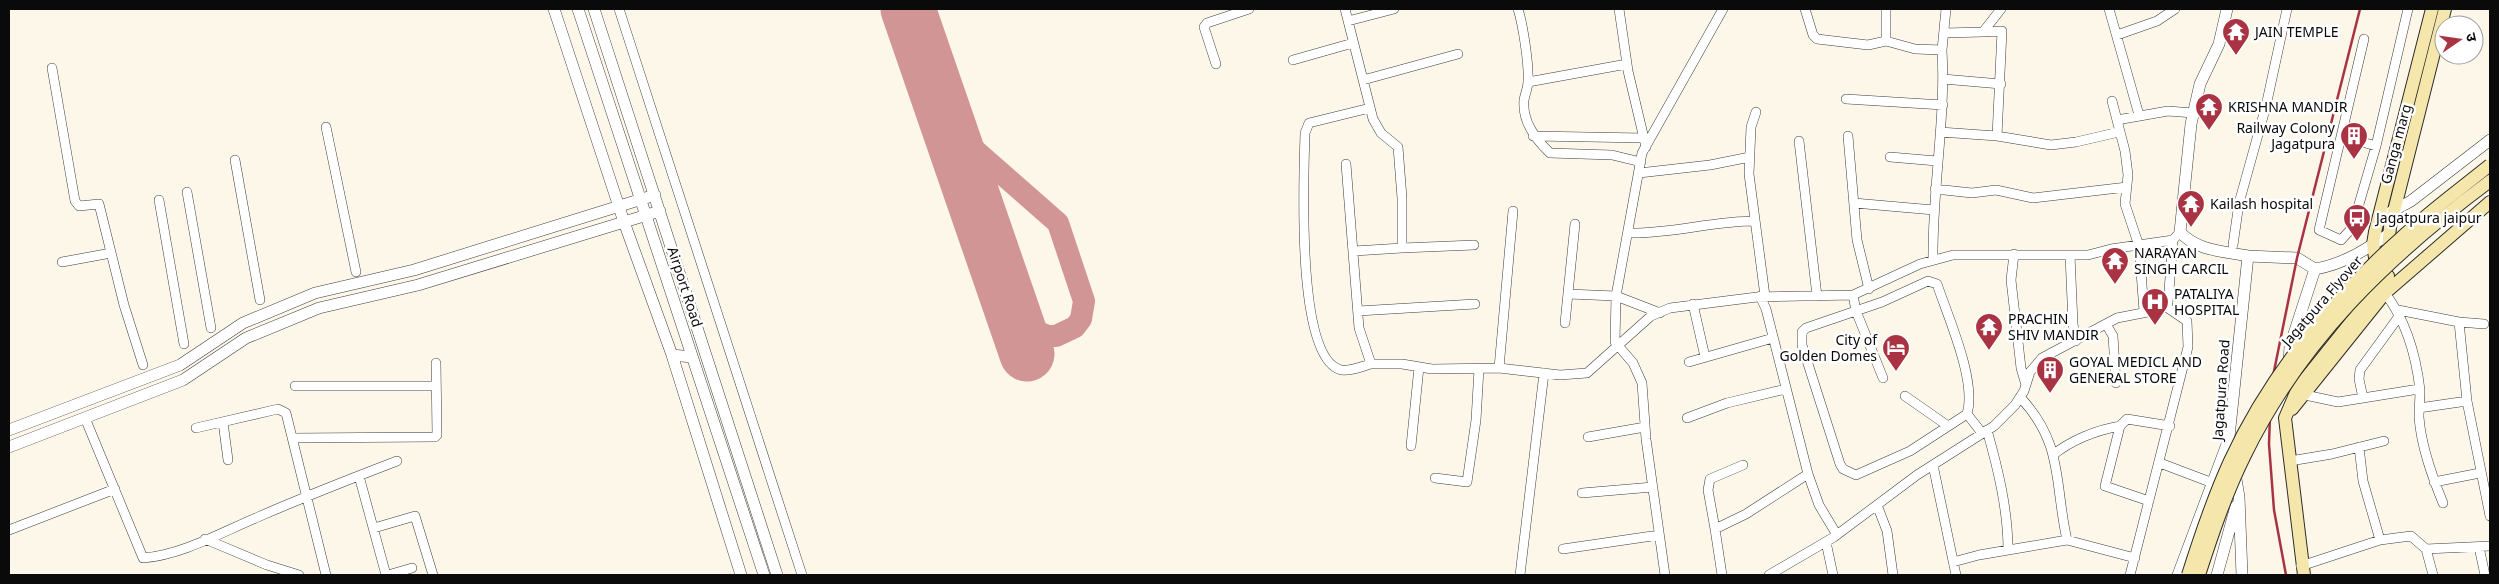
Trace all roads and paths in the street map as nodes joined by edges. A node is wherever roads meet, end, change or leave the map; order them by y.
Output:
1 (554, 9) edge
2 (578, 9) edge
3 (594, 9) edge
4 (619, 9) edge
5 (1249, 9) edge
6 (1345, 9) edge
7 (1394, 9) edge
8 (1518, 9) edge
9 (1619, 9) edge
10 (1723, 9) edge
11 (1805, 9) edge
12 (1886, 9) edge
13 (1946, 9) edge
14 (2001, 9) edge
15 (2110, 9) edge
16 (2175, 9) edge
17 (2227, 9) edge
18 (2287, 9) edge
19 (2408, 9) edge
20 (2432, 9) edge
21 (2445, 9) edge
22 (1348, 21) junction
23 (1944, 32) junction
24 (1983, 32) junction
25 (2116, 34) junction
26 (2364, 39) dead end
27 (1886, 41) junction
28 (1353, 43) junction
29 (1942, 50) junction
30 (1458, 54) dead end
31 (1293, 60) dead end
32 (1216, 64) dead end
33 (1627, 64) junction
34 (52, 68) dead end
35 (1943, 79) junction
36 (1363, 80) junction
37 (1528, 82) junction
38 (2001, 84) junction
39 (1846, 99) dead end
40 (2112, 101) dead end
41 (1943, 105) junction
42 (1370, 108) junction
43 (1756, 112) dead end
44 (2193, 113) junction
45 (2139, 115) junction
46 (2116, 120) junction
47 (326, 128) dead end
48 (1940, 132) junction
49 (2119, 132) junction
50 (1533, 136) junction
51 (1848, 136) dead end
52 (1997, 136) junction
53 (2345, 137) dead end
54 (2490, 140) edge
55 (1799, 141) dead end
56 (1644, 143) junction
57 (2376, 146) junction
58 (1750, 157) junction
59 (1890, 157) dead end
60 (235, 160) dead end
61 (1937, 161) junction
62 (1641, 162) junction
63 (1346, 164) dead end
64 (2490, 165) edge
65 (1639, 173) junction
66 (2490, 181) edge
67 (2127, 186) junction
68 (1935, 189) junction
69 (187, 192) dead end
70 (655, 195) junction
71 (159, 200) dead end
72 (640, 200) junction
73 (2490, 202) edge
74 (1854, 203) junction
75 (620, 207) junction
76 (1934, 210) junction
77 (660, 211) junction
78 (1513, 211) dead end
79 (2394, 212) junction
80 (2379, 215) junction
81 (646, 216) junction
82 (1755, 221) junction
83 (624, 222) junction
84 (1575, 224) dead end
85 (1628, 233) junction
86 (2389, 234) junction
87 (2177, 236) junction
88 (2373, 244) junction
89 (2233, 245) dead end
90 (1474, 246) dead end
91 (2139, 246) junction
92 (1402, 248) junction
93 (1354, 251) junction
94 (111, 253) junction
95 (2014, 254) junction
96 (2070, 255) junction
97 (2248, 256) junction
98 (1933, 260) junction
99 (62, 262) dead end
100 (2315, 269) junction
101 (356, 272) dead end
102 (2386, 285) junction
103 (1869, 289) junction
104 (1568, 294) junction
105 (1616, 296) junction
106 (1762, 296) junction
107 (1817, 296) junction
108 (1853, 296) junction
109 (260, 300) dead end
110 (1475, 304) dead end
111 (1693, 304) junction
112 (2165, 306) junction
113 (1358, 311) junction
114 (1856, 311) junction
115 (2144, 311) junction
116 (2399, 312) junction
117 (1660, 313) junction
118 (2459, 322) junction
119 (1565, 324) dead end
120 (2106, 324) junction
121 (2484, 324) dead end
122 (210, 328) dead end
123 (1774, 338) junction
124 (2076, 341) junction
125 (184, 344) dead end
126 (1618, 346) junction
127 (672, 355) junction
128 (692, 357) junction
129 (1705, 357) junction
130 (1688, 362) dead end
131 (436, 363) dead end
132 (1371, 364) junction
133 (143, 365) dead end
134 (1419, 367) junction
135 (1498, 368) junction
136 (1479, 369) junction
137 (1544, 373) junction
138 (1883, 378) dead end
139 (2116, 383) dead end
140 (2026, 385) junction
141 (295, 386) dead end
142 (436, 386) junction
143 (1786, 389) junction
144 (2419, 389) junction
145 (2305, 395) junction
146 (1905, 396) dead end
147 (2020, 396) junction
148 (2363, 398) junction
149 (2467, 401) junction
150 (2419, 408) junction
151 (1967, 414) junction
152 (85, 418) junction
153 (1687, 418) dead end
154 (2285, 418) junction
155 (224, 422) junction
156 (1948, 426) junction
157 (2120, 426) junction
158 (2170, 426) junction
159 (1645, 427) junction
160 (196, 428) dead end
161 (9, 430) edge
162 (1985, 432) junction
163 (1588, 437) dead end
164 (2229, 437) junction
165 (292, 438) junction
166 (2384, 441) dead end
167 (1410, 446) dead end
168 (9, 447) edge
169 (2359, 447) junction
170 (2054, 455) junction
171 (228, 460) dead end
172 (397, 461) dead end
173 (2290, 461) junction
174 (2160, 463) junction
175 (1743, 465) dead end
176 (1934, 465) junction
177 (2480, 473) junction
178 (1808, 474) junction
179 (359, 476) junction
180 (1435, 478) dead end
181 (2214, 482) junction
182 (2434, 482) junction
183 (1653, 487) junction
184 (115, 489) junction
185 (1582, 493) dead end
186 (306, 496) junction
187 (2239, 497) junction
188 (2149, 502) junction
189 (2443, 503) dead end
190 (1877, 505) junction
191 (2490, 516) edge
192 (374, 528) junction
193 (1715, 529) junction
194 (9, 530) edge
195 (1837, 534) junction
196 (1659, 535) junction
197 (205, 539) junction
198 (2067, 540) junction
199 (2380, 540) junction
200 (1826, 542) junction
201 (2490, 546) edge
202 (2479, 547) junction
203 (1564, 549) dead end
204 (2426, 549) junction
205 (2008, 550) junction
206 (2135, 558) junction
207 (1953, 562) junction
208 (267, 565) junction
209 (412, 568) dead end
210 (2303, 571) edge
211 (268, 575) edge
212 (299, 575) edge
213 (326, 575) edge
214 (387, 575) edge
215 (433, 575) edge
216 (741, 575) edge
217 (764, 575) edge
218 (776, 575) edge
219 (802, 575) edge
220 (1520, 575) edge
221 (1665, 575) edge
222 (1722, 575) edge
223 (1771, 575) edge
224 (1833, 575) edge
225 (1893, 575) edge
226 (1956, 575) edge
227 (2130, 575) edge
228 (2178, 575) edge
229 (2188, 575) edge
230 (2198, 575) edge
231 (2217, 575) edge
232 (2242, 575) edge
233 (2433, 575) edge
234 (2485, 575) edge

1 - 75 street
2 - 72 street, Airport Road
3 - 70 street, Airport Road
4 - 219 street
5 - 32 street
6 - 22 street
7 - 22 street
8 - 37 street
9 - 33 street
10 - 56 street
11 - 27 street
12 - 27 street
13 - 23 street
14 - 24 street
15 - 25 street
16 - 25 street
17 - 44 street
18 - 89 street
19 - 57 street
20 - 80 main road
21 - 79 main road, Ganga marg
22 - 28 street
23 - 24 street
23 - 29 street
24 - 38 street
25 - 45 street
26 - 57 street
27 - 29 street
28 - 31 street
28 - 36 street
29 - 35 street
30 - 36 street
33 - 37 street
33 - 56 street
34 - 94 street
35 - 38 street
35 - 41 street
36 - 42 street
37 - 50 street
38 - 52 street
39 - 41 street
40 - 46 street
41 - 48 street
42 - 92 street
42 - 132 street
43 - 58 street
44 - 45 street
44 - 87 street
45 - 46 street
46 - 49 street
47 - 101 street
48 - 52 street
48 - 61 street
49 - 52 street
49 - 67 street
50 - 56 street
50 - 62 street
51 - 74 street
53 - 57 street
54 - 79 street
55 - 107 street
56 - 62 street
58 - 65 street
58 - 82 street
59 - 61 street
60 - 109 street
61 - 68 street
62 - 65 street
63 - 93 street
64 - 229 main road, Jagatpura Flyover, bridge
65 - 85 street
66 - 230 main road, Jagatpura Flyover, bridge
67 - 68 street
67 - 91 street
68 - 76 street
69 - 122 street
70 - 72 street
70 - 77 street, Airport Road
71 - 125 street
72 - 75 street
72 - 81 street, Airport Road
73 - 102 main road
74 - 76 street
74 - 103 street
75 - 83 street
75 - 161 street
76 - 98 street
77 - 81 street
77 - 218 street, Airport Road
78 - 135 street
79 - 80 street
79 - 86 main road, Ganga marg
80 - 88 main road
81 - 83 street
81 - 128 street, Airport Road
82 - 85 street
82 - 106 street
83 - 127 street
83 - 152 street
84 - 104 street
85 - 105 street
86 - 88 street
86 - 102 main road, Ganga marg
87 - 91 street
87 - 97 street
87 - 112 street
88 - 100 street
88 - 102 main road
90 - 92 street
91 - 96 street
91 - 115 street
92 - 93 street
93 - 113 street
94 - 99 street
94 - 133 street
95 - 96 street
95 - 98 street
95 - 140 street
96 - 124 street
97 - 100 street
97 - 164 street, Jagatpura Road
98 - 103 street
100 - 154 street
102 - 116 street
102 - 145 main road
102 - 154 main road
103 - 108 street
104 - 105 street
104 - 119 street
105 - 117 street
105 - 126 street
106 - 107 street
106 - 111 street
106 - 123 street
107 - 108 street
108 - 114 street
110 - 113 street
111 - 117 street
111 - 129 street
112 - 115 street
112 - 158 street
113 - 132 street
114 - 138 street
114 - 151 street
114 - 156 street
115 - 120 street
116 - 118 street
116 - 144 street
116 - 148 street
117 - 126 street
118 - 121 street
118 - 149 street
120 - 124 street
120 - 139 street
123 - 129 street
123 - 143 street
124 - 140 street
126 - 137 street
126 - 159 street
127 - 128 street
127 - 216 street
128 - 217 street, Airport Road
129 - 130 street
131 - 142 street
132 - 134 street
134 - 136 street
134 - 167 street
135 - 136 street
135 - 137 street
136 - 180 street
137 - 220 street
140 - 147 street
141 - 142 street
142 - 165 street
143 - 153 street
143 - 178 street
144 - 148 street
144 - 150 street
145 - 148 street
145 - 154 main road
146 - 156 street
147 - 162 street
147 - 170 street
149 - 150 street
149 - 177 street
150 - 182 street
151 - 156 street
151 - 162 street
152 - 168 street
152 - 184 street
154 - 173 main road
155 - 160 street
155 - 165 street
155 - 171 street
157 - 158 street
157 - 170 street
157 - 188 street
158 - 174 street
159 - 163 street
159 - 183 street
162 - 176 street
162 - 205 street
164 - 181 street
164 - 187 street, Jagatpura Road
165 - 186 street
166 - 169 street
169 - 173 street
169 - 199 street
170 - 198 street
172 - 179 street
173 - 210 main road
174 - 181 street
174 - 188 street
175 - 193 street
176 - 190 street
176 - 207 street
177 - 182 street
177 - 191 street
178 - 193 street
178 - 195 street
179 - 186 street
179 - 192 street
181 - 187 street
181 - 228 street
182 - 189 street
183 - 185 street
183 - 196 street
184 - 194 street
184 - 197 street
186 - 197 street
186 - 213 street
187 - 231 street
187 - 232 street, Jagatpura Road
188 - 206 street
190 - 195 street
190 - 225 street
192 - 214 street
192 - 215 street
193 - 222 street
195 - 200 street
196 - 203 street
196 - 221 street
197 - 208 street
198 - 205 street
198 - 206 street
199 - 204 street
199 - 210 street
200 - 223 street
200 - 224 street
201 - 202 street
202 - 204 street
202 - 234 street
204 - 233 street
205 - 207 street
206 - 227 street
207 - 226 street
208 - 211 street
208 - 212 street
209 - 214 street

